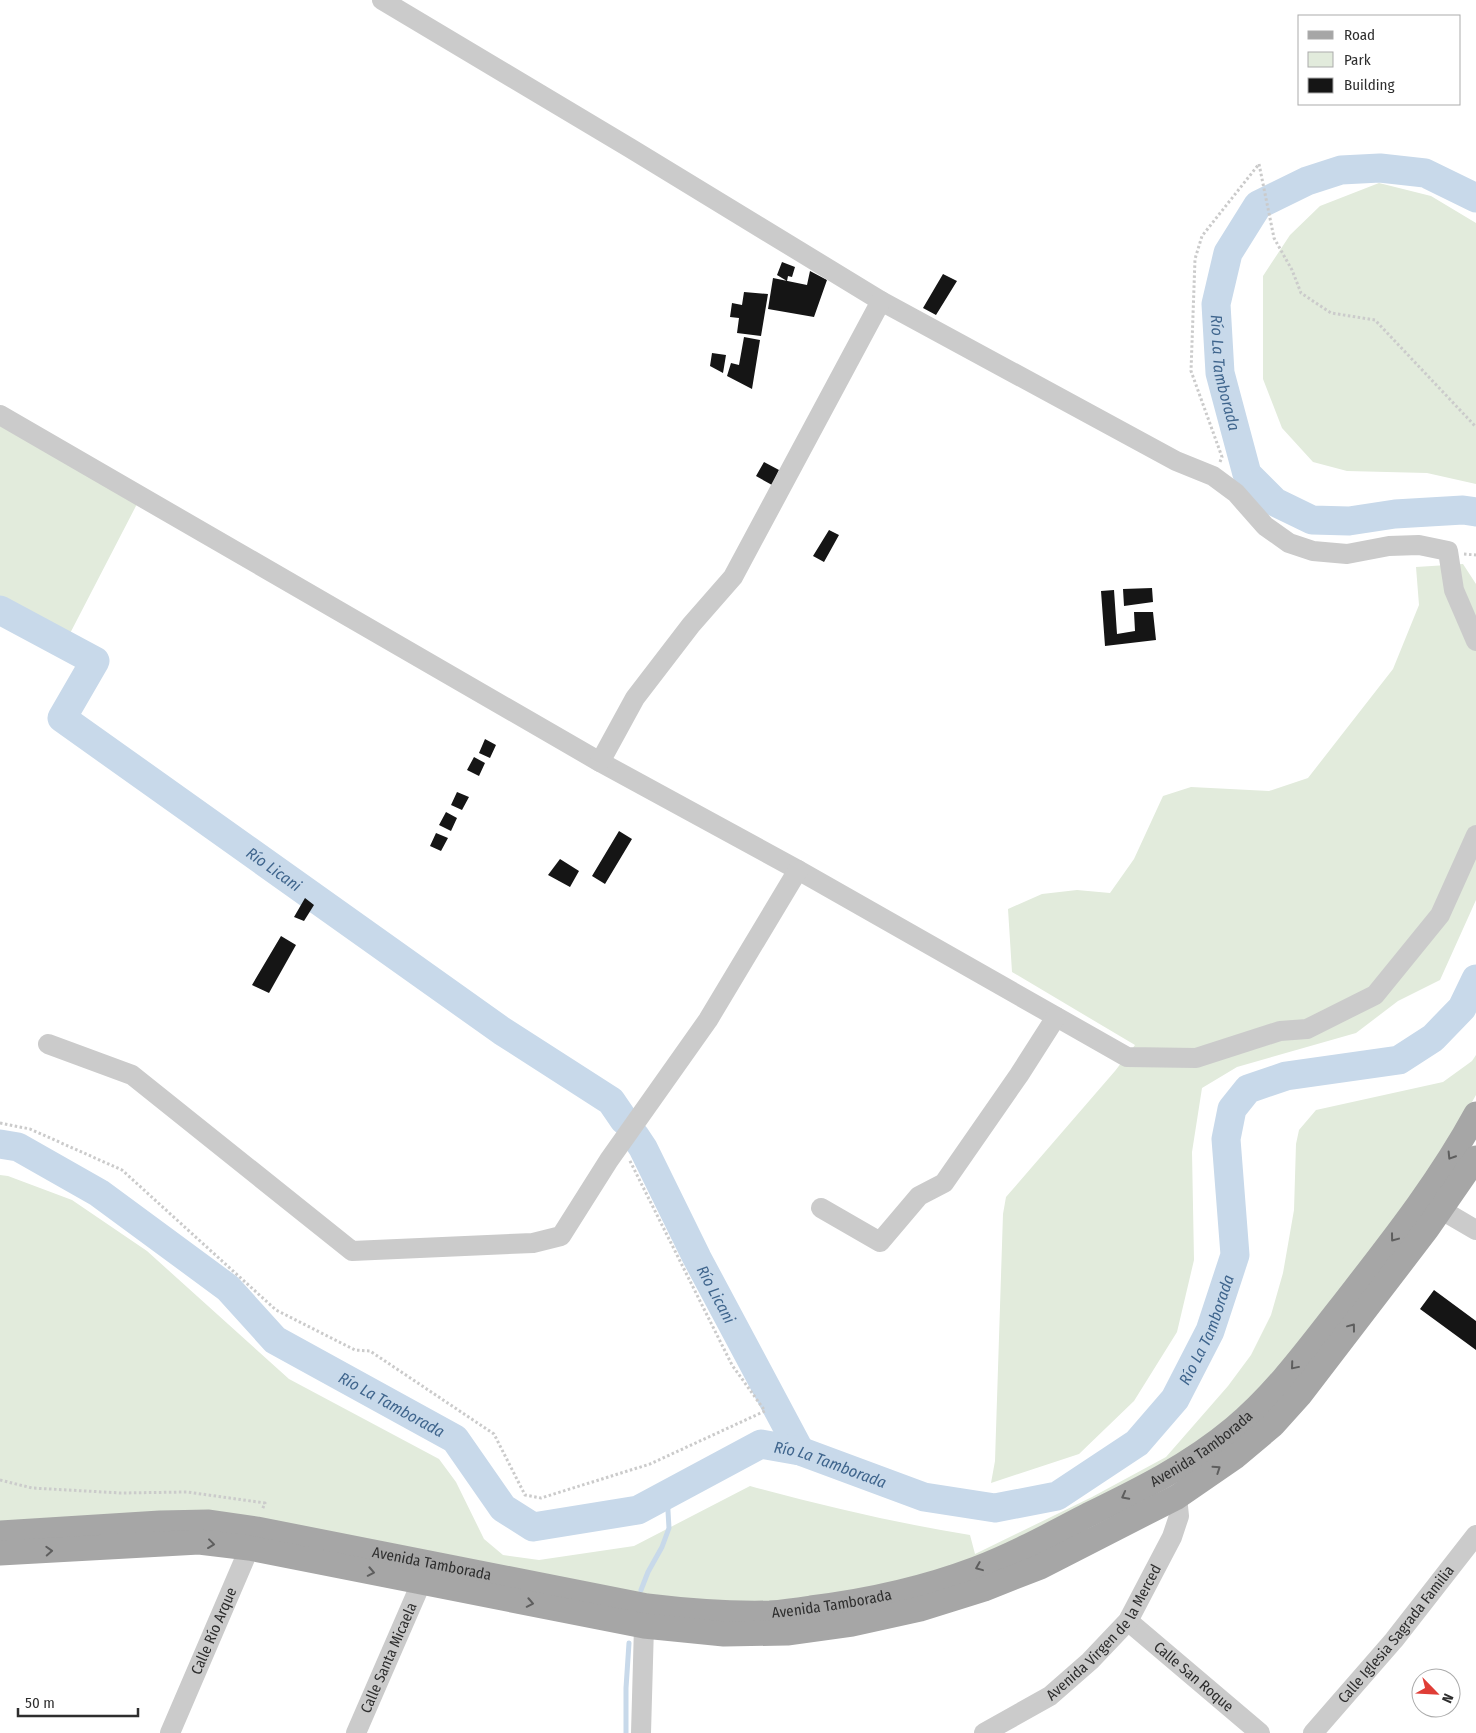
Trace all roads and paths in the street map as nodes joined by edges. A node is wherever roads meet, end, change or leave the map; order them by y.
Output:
1 (382, 0) edge
2 (881, 301) junction
3 (0, 415) edge
4 (1476, 427) edge
5 (1213, 476) junction
6 (1476, 641) edge
7 (600, 762) junction
8 (1476, 835) edge
9 (798, 870) junction
10 (1056, 1017) junction
11 (48, 1044) dead end
12 (1476, 1114) edge
13 (0, 1123) edge
14 (620, 1143) junction
15 (1476, 1158) edge
16 (1432, 1204) junction
17 (821, 1208) dead end
18 (1476, 1230) edge
19 (0, 1480) edge
20 (1177, 1497) junction
21 (0, 1534) edge
22 (1476, 1535) edge
23 (253, 1538) junction
24 (0, 1554) edge
25 (422, 1581) junction
26 (1128, 1621) junction
27 (644, 1626) junction
28 (170, 1733) edge
29 (356, 1733) edge
30 (641, 1733) edge
31 (984, 1733) edge
32 (1260, 1733) edge
33 (1313, 1733) edge

1 - 2 street
2 - 5 street
2 - 7 street
3 - 7 street
4 - 5 path
5 - 6 street
7 - 9 street
8 - 10 street
9 - 10 street
9 - 14 street
10 - 17 street
11 - 14 street
12 -> 16 main road, Avenida Tamborada
13 - 14 path
15 - 16 main road, Avenida Tamborada
16 - 18 street
20 -> 16 main road, Avenida Tamborada
16 -> 23 main road, Avenida Tamborada
19 - 23 path
20 - 26 street, Avenida Virgen de la Merced
20 - 27 main road, Avenida Tamborada
21 - 23 main road, Avenida Tamborada
22 - 33 street, Calle Iglesia Sagrada Familia
24 -> 23 main road, Avenida Tamborada
23 -> 25 main road, Avenida Tamborada
23 - 28 street, Calle Río Arque
25 -> 27 main road, Avenida Tamborada
25 - 29 street, Calle Santa Micaela
26 - 31 street, Avenida Virgen de la Merced
26 - 32 street, Calle San Roque
27 - 30 street

